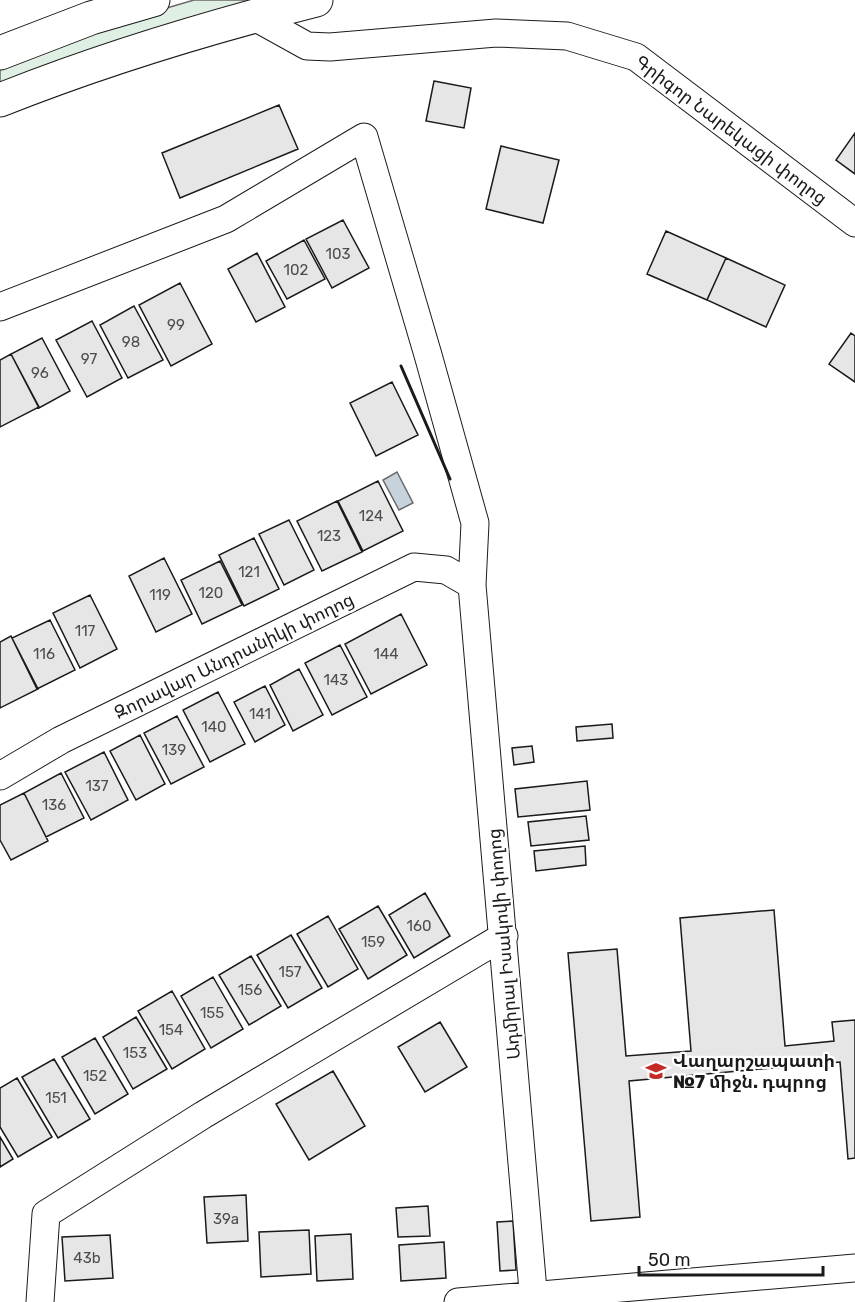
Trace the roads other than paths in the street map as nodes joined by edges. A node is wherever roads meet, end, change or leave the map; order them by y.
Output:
1 (153, 0) edge
2 (316, 0) edge
3 (253, 16) junction
4 (0, 53) edge
5 (0, 100) edge
6 (855, 223) edge
7 (0, 307) edge
8 (472, 585) junction
9 (0, 776) edge
10 (504, 936) junction
11 (855, 1268) edge
12 (534, 1299) edge
13 (40, 1302) edge
14 (458, 1302) edge

1 - 4 highway
2 - 3 highway
3 - 5 highway
3 - 6 street, Գրիգոր Նարեկացի փողոց
7 - 8 street, Ադմիրալ Իսակովի փողոց
8 - 9 street, Զորավար Անդրանիկի փողոց
8 - 10 street, Ադմիրալ Իսակովի փողոց
10 - 12 street, Ադմիրալ Իսակովի փողոց
10 - 13 street
11 - 12 street
12 - 14 street

